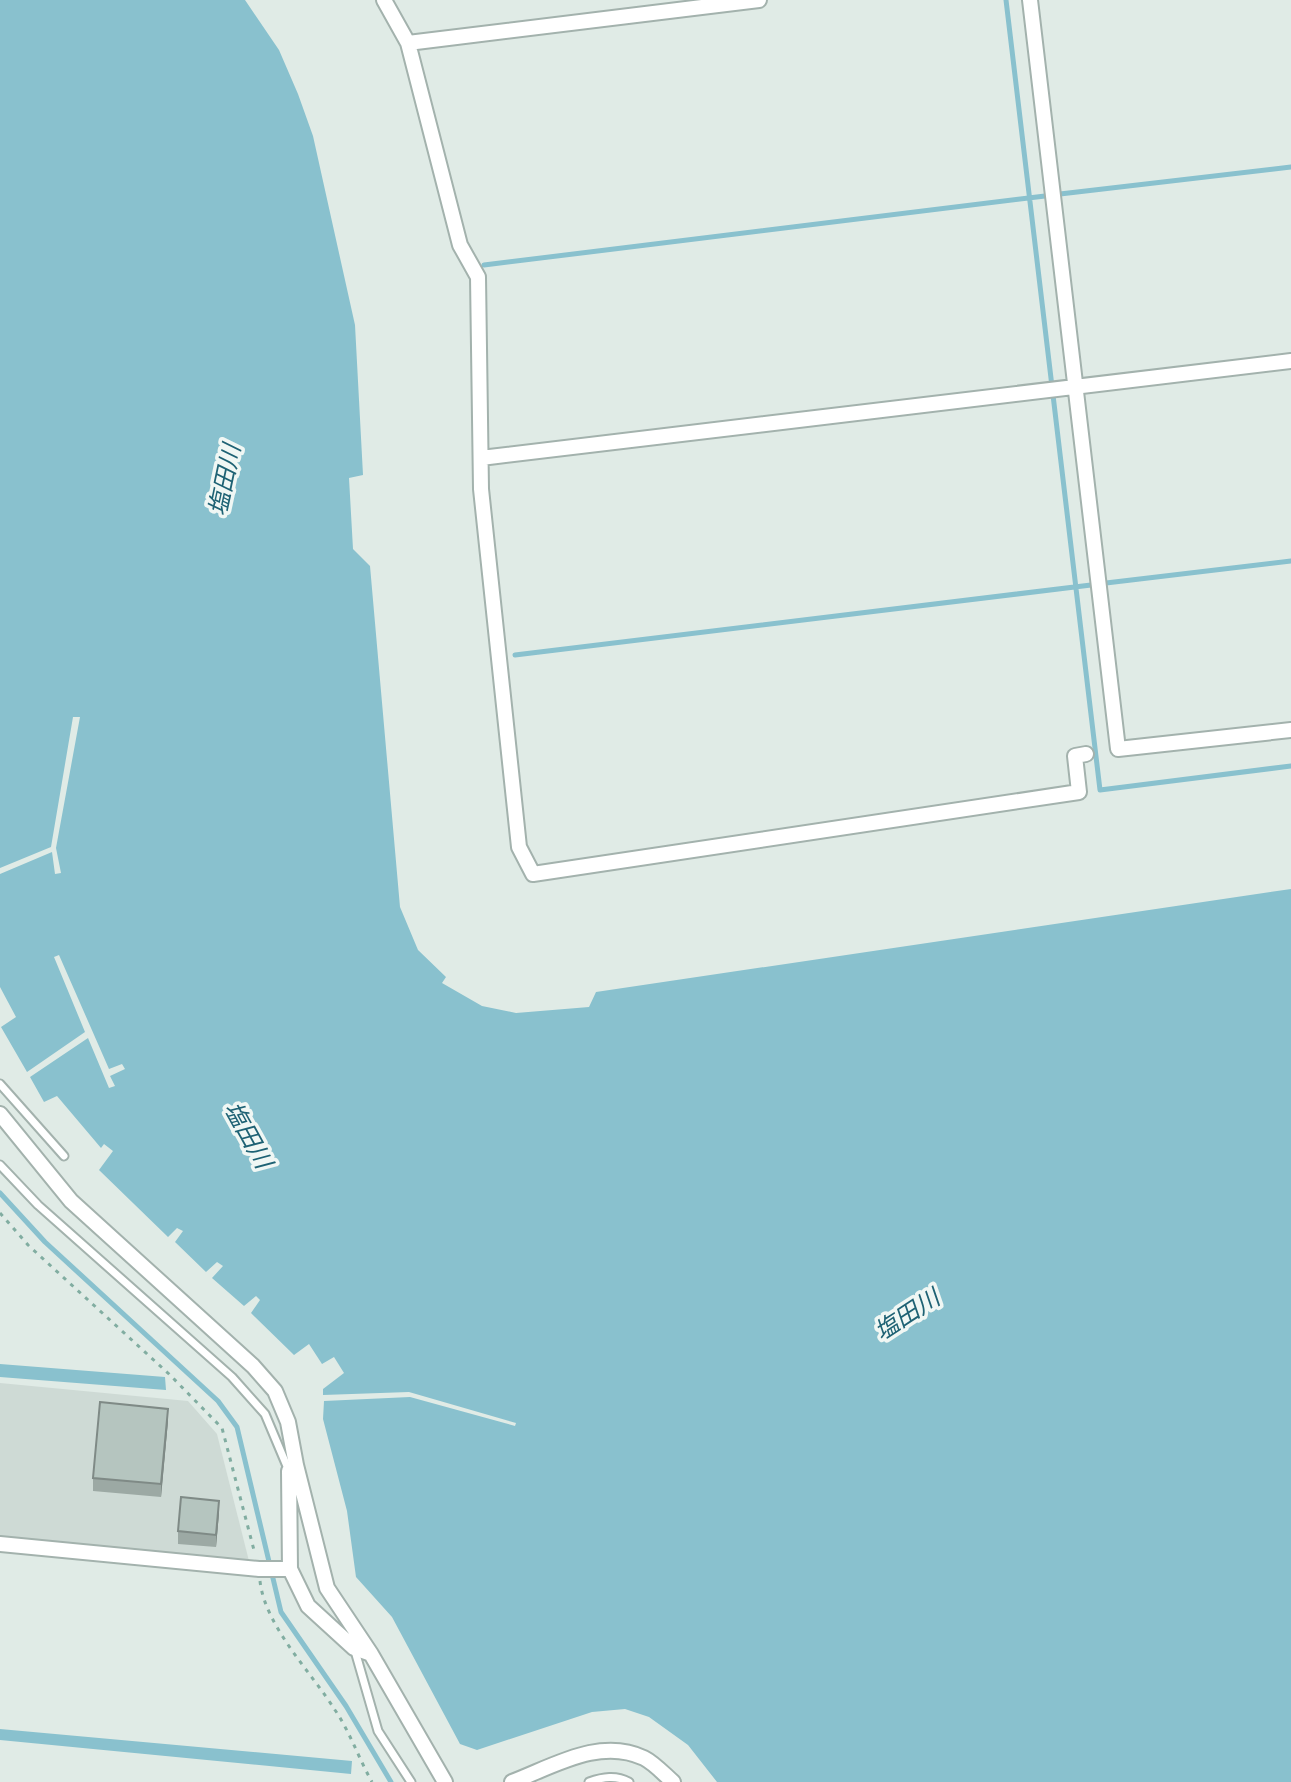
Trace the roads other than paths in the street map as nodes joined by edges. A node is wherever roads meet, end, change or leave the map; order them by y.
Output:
1 (384, 0) edge
2 (759, 0) edge
3 (1030, 0) edge
4 (408, 43) junction
5 (1291, 361) edge
6 (1069, 387) junction
7 (481, 458) junction
8 (1291, 730) edge
9 (1086, 754) dead end
10 (0, 1084) edge
11 (0, 1114) edge
12 (64, 1156) dead end
13 (0, 1165) edge
14 (293, 1468) junction
15 (0, 1544) edge
16 (285, 1569) junction
17 (354, 1648) junction
18 (371, 1654) junction
19 (411, 1782) edge
20 (445, 1782) edge
21 (512, 1782) edge
22 (589, 1782) edge
23 (629, 1782) edge
24 (673, 1782) edge

1 - 4 street
2 - 4 street
3 - 6 street
4 - 7 street
5 - 6 street
6 - 7 street
6 - 8 street
7 - 9 street
10 - 12 lane
11 - 14 street
13 - 14 lane
14 - 16 street
14 - 18 street
15 - 16 street
16 - 17 street
17 - 18 street
17 - 19 lane
18 - 20 street
21 - 24 street
22 - 23 lane

